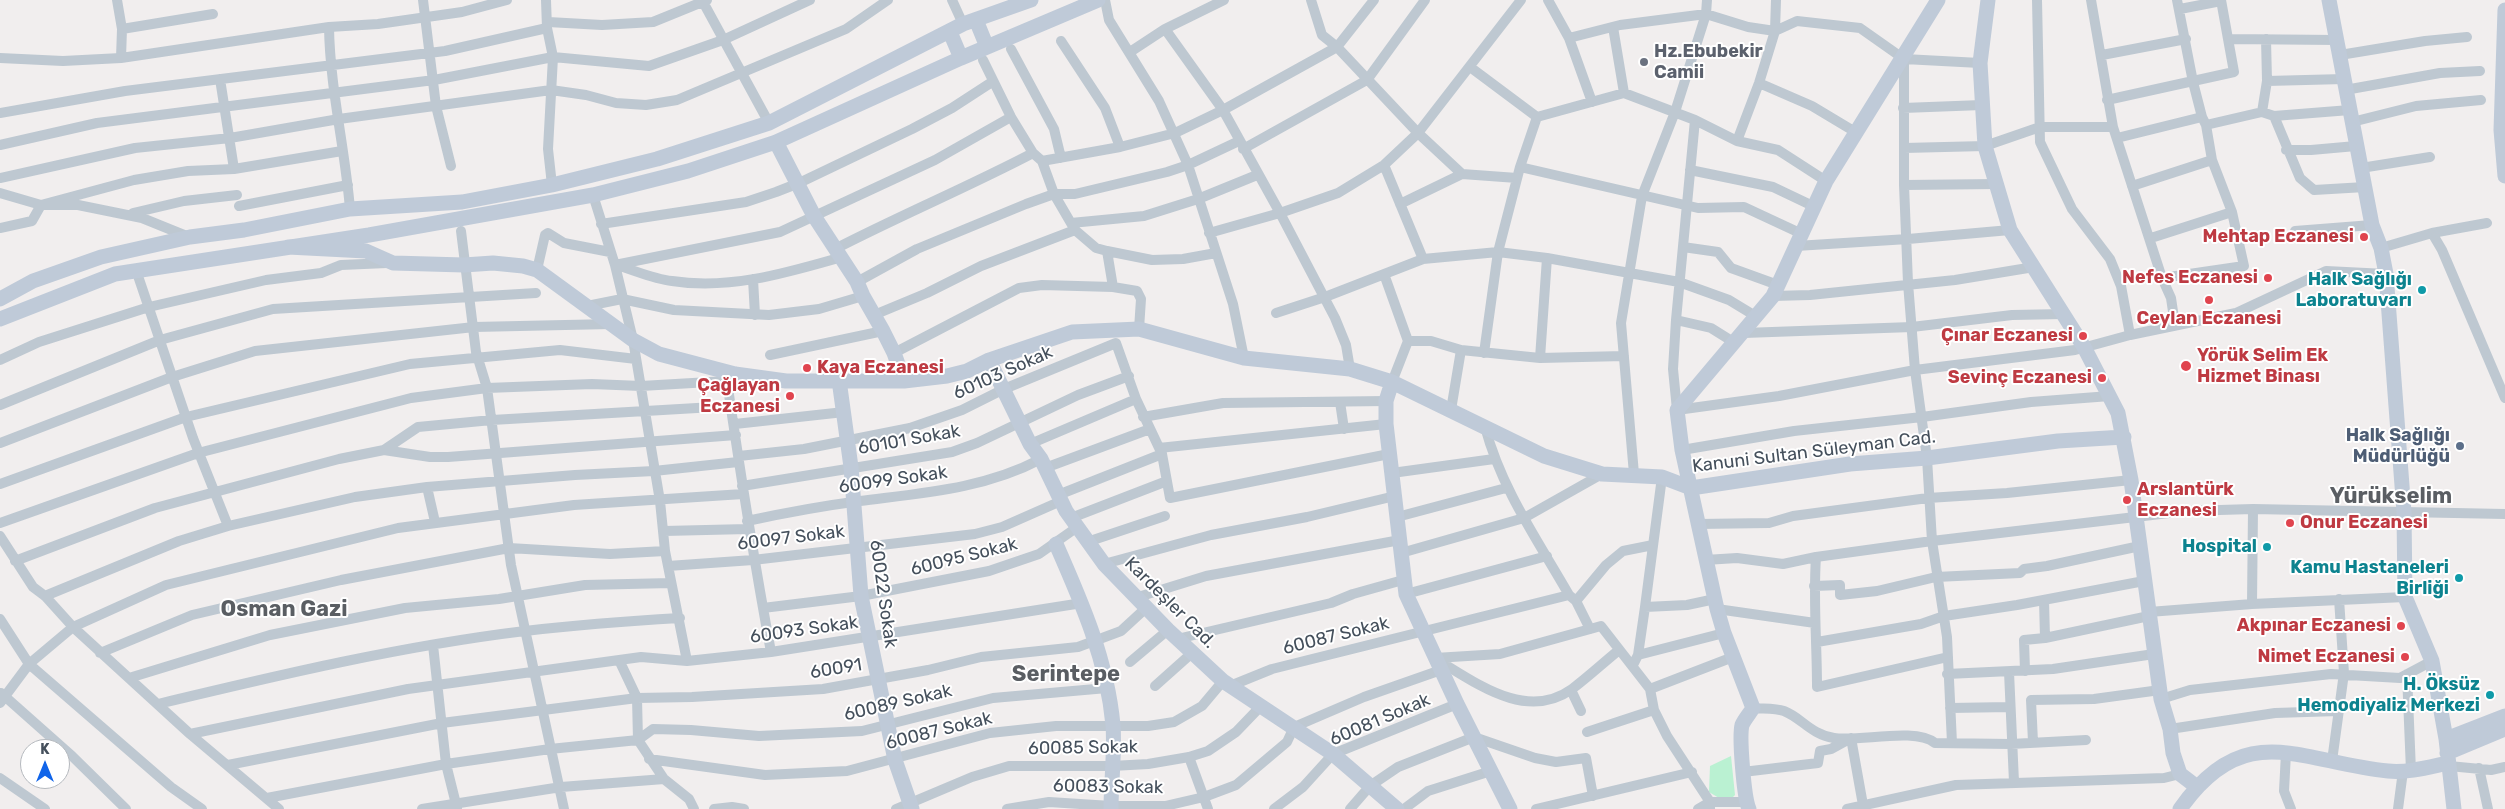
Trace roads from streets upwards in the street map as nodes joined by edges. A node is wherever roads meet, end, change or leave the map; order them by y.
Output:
1 (117, 0) edge
2 (423, 0) edge
3 (507, 0) edge
4 (546, 0) edge
5 (810, 0) edge
6 (888, 0) edge
7 (952, 0) edge
8 (1031, 0) edge
9 (1098, 0) edge
10 (1105, 0) edge
11 (1224, 0) edge
12 (1311, 0) edge
13 (1374, 0) edge
14 (1425, 0) edge
15 (1520, 0) edge
16 (1548, 0) edge
17 (1707, 0) edge
18 (1776, 0) edge
19 (1938, 0) edge
20 (1988, 0) edge
21 (2037, 0) edge
22 (2091, 0) edge
23 (2221, 0) edge
24 (2329, 0) edge
25 (704, 1) edge
26 (2178, 5) edge
27 (2505, 10) edge
28 (213, 14) dead end
29 (1706, 14) junction
30 (426, 16) junction
31 (969, 22) junction
32 (547, 25) junction
33 (329, 27) junction
34 (1613, 27) junction
35 (1165, 29) junction
36 (122, 30) junction
37 (1775, 31) junction
38 (950, 32) junction
39 (2466, 37) dead end
40 (1570, 38) junction
41 (2186, 38) junction
42 (2228, 38) junction
43 (2266, 39) junction
44 (723, 40) junction
45 (1061, 40) dead end
46 (1337, 47) junction
47 (2339, 48) junction
48 (1011, 49) dead end
49 (430, 52) junction
50 (1130, 52) junction
51 (984, 54) junction
52 (2102, 55) junction
53 (553, 57) junction
54 (0, 58) edge
55 (121, 58) junction
56 (961, 58) junction
57 (1904, 59) junction
58 (1980, 63) junction
59 (330, 64) junction
60 (1470, 67) junction
61 (2480, 71) dead end
62 (740, 73) junction
63 (220, 79) junction
64 (434, 80) junction
65 (1367, 80) junction
66 (2267, 81) junction
67 (992, 82) junction
68 (2193, 82) junction
69 (1759, 83) junction
70 (2345, 84) junction
71 (550, 90) junction
72 (333, 91) junction
73 (1624, 93) junction
74 (2107, 100) junction
75 (2481, 100) dead end
76 (1592, 102) junction
77 (1982, 105) junction
78 (436, 106) junction
79 (225, 108) junction
80 (1903, 108) junction
81 (1223, 110) junction
82 (1675, 112) junction
83 (2262, 112) junction
84 (0, 113) edge
85 (2274, 116) junction
86 (2351, 116) junction
87 (1012, 117) junction
88 (1537, 117) junction
89 (339, 119) junction
90 (1695, 120) junction
91 (2204, 121) junction
92 (769, 123) junction
93 (2040, 127) junction
94 (2113, 127) junction
95 (1175, 133) junction
96 (1418, 133) junction
97 (1857, 133) junction
98 (230, 138) junction
99 (2118, 138) junction
100 (1737, 141) junction
101 (776, 142) junction
102 (1241, 145) junction
103 (0, 146) edge
104 (1985, 146) junction
105 (2356, 146) junction
106 (1120, 147) junction
107 (1904, 148) junction
108 (2286, 150) junction
109 (342, 151) junction
110 (1033, 153) junction
111 (2430, 157) dead end
112 (1061, 158) junction
113 (2212, 160) junction
114 (1042, 161) junction
115 (1188, 165) junction
116 (1384, 165) junction
117 (451, 166) dead end
118 (2361, 168) junction
119 (234, 169) junction
120 (1690, 170) junction
121 (1518, 173) junction
122 (1462, 174) junction
123 (1257, 175) junction
124 (2505, 176) edge
125 (0, 178) edge
126 (1826, 182) junction
127 (799, 183) junction
128 (1997, 184) junction
129 (552, 185) junction
130 (1904, 185) junction
131 (348, 186) junction
132 (2132, 186) junction
133 (2365, 188) junction
134 (0, 193) edge
135 (1054, 194) junction
136 (593, 196) junction
137 (1642, 196) junction
138 (1198, 199) junction
139 (1400, 204) junction
140 (41, 205) junction
141 (1687, 206) junction
142 (1815, 207) junction
143 (350, 209) junction
144 (2232, 212) junction
145 (1280, 213) junction
146 (122, 214) junction
147 (814, 216) junction
148 (2487, 223) dead end
149 (601, 224) junction
150 (1073, 226) junction
151 (2372, 226) junction
152 (0, 228) edge
153 (2010, 230) junction
154 (2295, 231) dead end
155 (461, 232) dead end
156 (1209, 233) junction
157 (2432, 233) junction
158 (190, 237) junction
159 (2151, 238) junction
160 (1799, 240) junction
161 (1908, 240) junction
162 (288, 247) junction
163 (1683, 247) junction
164 (2381, 248) junction
165 (1107, 251) junction
166 (610, 252) junction
167 (1498, 252) junction
168 (839, 253) junction
169 (1216, 253) junction
170 (1547, 258) junction
171 (1423, 259) junction
172 (393, 262) junction
173 (464, 264) junction
174 (615, 265) junction
175 (2034, 267) junction
176 (530, 268) junction
177 (136, 270) junction
178 (1630, 272) junction
179 (1384, 274) junction
180 (2386, 274) junction
181 (2162, 278) junction
182 (754, 279) junction
183 (857, 282) junction
184 (1679, 282) junction
185 (1908, 283) junction
186 (1113, 287) junction
187 (1775, 290) junction
188 (536, 293) dead end
189 (470, 296) junction
190 (863, 296) junction
191 (1325, 297) junction
192 (0, 299) edge
193 (622, 299) junction
194 (587, 306) junction
195 (149, 307) junction
196 (1276, 313) dead end
197 (2064, 314) junction
198 (754, 315) junction
199 (874, 315) junction
200 (1757, 317) junction
201 (0, 319) edge
202 (1676, 320) junction
203 (610, 324) junction
204 (2174, 325) junction
205 (474, 327) junction
206 (1912, 327) junction
207 (1139, 329) junction
208 (883, 331) junction
209 (2130, 335) junction
210 (1114, 336) junction
211 (1739, 338) junction
212 (160, 340) junction
213 (633, 340) junction
214 (1408, 341) junction
215 (2084, 347) junction
216 (1461, 350) junction
217 (894, 353) junction
218 (1484, 353) junction
219 (770, 355) dead end
220 (1624, 356) junction
221 (1244, 358) junction
222 (1540, 358) junction
223 (480, 359) junction
224 (636, 359) junction
225 (0, 360) edge
226 (989, 360) junction
227 (1350, 369) junction
228 (1915, 370) junction
229 (1129, 376) junction
230 (172, 377) junction
231 (731, 378) junction
232 (839, 380) junction
233 (904, 381) junction
234 (1392, 382) junction
235 (641, 386) junction
236 (487, 388) junction
237 (1004, 389) junction
238 (2110, 396) junction
239 (2505, 398) edge
240 (1136, 400) junction
241 (1386, 401) junction
242 (1340, 402) junction
243 (0, 405) edge
244 (731, 406) junction
245 (1451, 410) junction
246 (1677, 410) junction
247 (645, 411) junction
248 (844, 412) junction
249 (186, 417) junction
250 (1143, 417) junction
251 (1922, 418) junction
252 (492, 420) junction
253 (1019, 422) junction
254 (1386, 424) junction
255 (1485, 428) junction
256 (735, 429) junction
257 (1150, 430) junction
258 (1344, 430) junction
259 (2124, 437) junction
260 (846, 440) junction
261 (650, 442) junction
262 (0, 443) edge
263 (1030, 444) junction
264 (384, 450) junction
265 (1682, 450) junction
266 (1160, 451) junction
267 (198, 453) junction
268 (495, 453) junction
269 (1389, 454) junction
270 (1927, 458) junction
271 (739, 459) junction
272 (1494, 460) junction
273 (1042, 463) junction
274 (851, 467) junction
275 (654, 471) junction
276 (1392, 473) junction
277 (1602, 474) junction
278 (1634, 474) junction
279 (1662, 477) junction
280 (2131, 480) junction
281 (1167, 481) junction
282 (501, 482) junction
283 (0, 484) edge
284 (427, 487) junction
285 (1506, 488) junction
286 (1691, 488) junction
287 (742, 490) junction
288 (216, 493) junction
289 (1395, 496) junction
290 (1059, 498) junction
291 (1928, 498) junction
292 (660, 501) junction
293 (854, 502) junction
294 (2253, 509) junction
295 (2404, 512) junction
296 (502, 513) junction
297 (2505, 514) edge
298 (1165, 516) dead end
299 (1398, 517) junction
300 (2135, 517) junction
301 (1524, 518) junction
302 (435, 522) junction
303 (0, 523) edge
304 (1073, 523) junction
305 (1698, 524) junction
306 (747, 525) junction
307 (228, 526) junction
308 (664, 531) junction
309 (0, 536) edge
310 (1932, 541) junction
311 (1087, 542) junction
312 (1056, 544) junction
313 (1653, 545) junction
314 (2140, 546) junction
315 (856, 547) junction
316 (1401, 547) junction
317 (509, 548) junction
318 (665, 551) junction
319 (1547, 556) junction
320 (1816, 557) junction
321 (753, 560) junction
322 (1704, 560) junction
323 (15, 561) junction
324 (1104, 564) junction
325 (668, 566) junction
326 (1936, 577) junction
327 (2144, 581) junction
328 (671, 583) junction
329 (1814, 586) junction
330 (1404, 587) junction
331 (517, 595) junction
332 (45, 596) junction
333 (861, 596) junction
334 (2405, 597) junction
335 (1573, 598) junction
336 (2340, 599) junction
337 (2044, 600) junction
338 (1082, 603) junction
339 (1140, 603) junction
340 (1716, 604) junction
341 (2252, 604) junction
342 (1645, 607) junction
343 (763, 608) junction
344 (2149, 614) junction
345 (1944, 616) junction
346 (680, 618) junction
347 (0, 619) edge
348 (1815, 623) junction
349 (73, 628) junction
350 (1590, 629) junction
351 (1422, 630) junction
352 (525, 631) junction
353 (1724, 633) junction
354 (1172, 634) junction
355 (868, 638) junction
356 (2045, 638) junction
357 (1097, 642) junction
358 (1817, 642) junction
359 (433, 645) junction
360 (1619, 650) junction
361 (771, 652) junction
362 (100, 653) junction
363 (1192, 653) junction
364 (2154, 654) junction
365 (1733, 657) junction
366 (1948, 657) junction
367 (619, 660) junction
368 (1635, 660) junction
369 (687, 661) junction
370 (2432, 661) junction
371 (1130, 662) dead end
372 (30, 664) junction
373 (1438, 664) junction
374 (535, 672) junction
375 (2009, 672) junction
376 (2025, 672) junction
377 (1947, 674) junction
378 (2344, 674) junction
379 (2407, 674) junction
380 (129, 678) junction
381 (876, 679) junction
382 (1226, 684) junction
383 (439, 686) junction
384 (1155, 686) dead end
385 (1107, 688) junction
386 (1650, 689) junction
387 (1571, 690) junction
388 (2161, 694) junction
389 (2, 697) edge
390 (637, 698) junction
391 (158, 704) junction
392 (1457, 704) junction
393 (1261, 706) junction
394 (2010, 707) junction
395 (1753, 708) junction
396 (1950, 708) junction
397 (542, 709) junction
398 (1654, 710) junction
399 (1581, 711) dead end
400 (2338, 711) junction
401 (2505, 716) edge
402 (442, 723) junction
403 (887, 726) junction
404 (1113, 726) junction
405 (1294, 727) junction
406 (2170, 729) junction
407 (2505, 729) edge
408 (1587, 732) dead end
409 (190, 734) junction
410 (1474, 737) junction
411 (1851, 738) junction
412 (638, 740) junction
413 (2086, 740) dead end
414 (2033, 742) junction
415 (1952, 743) junction
416 (2011, 744) junction
417 (550, 749) junction
418 (2286, 752) junction
419 (1333, 754) junction
420 (2447, 755) junction
421 (1189, 757) junction
422 (649, 759) junction
423 (896, 760) junction
424 (2332, 761) junction
425 (446, 764) junction
426 (228, 765) junction
427 (1112, 766) junction
428 (2505, 766) edge
429 (2479, 768) junction
430 (1491, 771) junction
431 (2407, 771) junction
432 (1692, 772) junction
433 (1743, 772) junction
434 (2180, 774) junction
435 (0, 778) edge
436 (664, 779) junction
437 (2014, 782) junction
438 (1370, 786) junction
439 (560, 787) junction
440 (2197, 787) junction
441 (1593, 796) junction
442 (1204, 797) junction
443 (267, 798) junction
444 (1863, 805) junction
445 (457, 806) edge
446 (911, 806) edge
447 (1710, 806) edge
448 (1747, 806) edge
449 (121, 808) edge
450 (1111, 808) edge
451 (44, 809) edge
452 (202, 809) edge
453 (279, 809) edge
454 (422, 809) edge
455 (564, 809) edge
456 (694, 809) edge
457 (714, 809) edge
458 (744, 809) edge
459 (896, 809) edge
460 (1007, 809) edge
461 (1208, 809) edge
462 (1274, 809) edge
463 (1350, 809) edge
464 (1397, 809) edge
465 (1404, 809) edge
466 (1510, 809) edge
467 (1536, 809) edge
468 (1698, 809) edge
469 (1847, 809) edge
470 (2180, 809) edge
471 (2291, 809) edge
472 (2398, 809) edge
473 (2454, 809) edge
474 (2488, 809) edge

1 - 36 street
2 - 30 street
3 - 30 street
4 - 32 street
5 - 44 street
6 - 62 street
7 - 31 street
8 - 31 street
9 - 51 street
10 - 50 street
11 - 35 street
12 - 46 street
13 - 46 street
14 - 65 street
15 - 60 street
16 - 40 street
17 - 29 street
18 - 37 street
19 - 57 street
20 - 58 street
21 - 93 street
22 - 52 street
23 - 26 street
23 - 42 street
24 - 47 street
25 - 32 street
25 - 44 street
26 - 41 street
27 - 124 street
28 - 36 street
29 - 34 street
29 - 37 street
29 - 82 street
30 - 33 street
30 - 49 street
31 - 38 street
31 - 51 street
32 - 49 street
32 - 53 street
33 - 55 street
33 - 59 street
34 - 40 street
34 - 73 street
35 - 50 street
35 - 81 street
36 - 55 street
37 - 57 street
37 - 69 street
38 - 56 street
38 - 92 street
39 - 47 street
40 - 76 street
41 - 52 street
41 - 68 street
42 - 43 street
42 - 68 street
43 - 47 street
43 - 66 street
44 - 53 street
44 - 62 street
45 - 106 street
46 - 65 street
46 - 81 street
47 - 70 street
48 - 112 street
49 - 59 street
49 - 64 street
50 - 95 street
51 - 56 street
51 - 67 street
52 - 74 street
53 - 64 street
53 - 71 street
54 - 55 street
56 - 101 street
57 - 58 street
57 - 80 street
57 - 97 street
58 - 77 street
59 - 63 street
59 - 72 street
60 - 88 street
60 - 96 street
61 - 70 street
62 - 71 street
62 - 92 street
63 - 79 street
63 - 84 street
64 - 72 street
64 - 78 street
65 - 96 street
65 - 102 street
66 - 70 street
66 - 83 street
67 - 87 street
67 - 127 street
68 - 74 street
68 - 91 street
69 - 97 street
69 - 100 street
70 - 86 street
71 - 78 street
71 - 129 street
72 - 79 street
72 - 89 street
73 - 76 street
73 - 82 street
74 - 94 street
75 - 86 street
76 - 88 street
77 - 80 street
77 - 104 street
78 - 89 street
78 - 117 street
79 - 98 street
79 - 103 street
80 - 107 street
81 - 95 street
81 - 102 street
82 - 90 street
82 - 137 street
83 - 85 street
83 - 91 street
85 - 86 street
85 - 108 street
86 - 105 street
87 - 110 street
87 - 147 street
88 - 121 street
89 - 98 street
89 - 109 street
90 - 100 street
90 - 120 street
91 - 99 street
91 - 113 street
92 - 129 street
93 - 94 street
93 - 104 street
93 - 209 street
94 - 99 street
95 - 106 street
95 - 115 street
96 - 116 street
96 - 122 street
97 - 126 street
98 - 119 street
98 - 125 street
99 - 132 street
100 - 126 street
101 - 127 street
101 - 136 street
102 - 115 street
102 - 123 street
104 - 107 street
104 - 128 street
105 - 108 street
105 - 118 street
106 - 112 street
107 - 130 street
108 - 133 street
109 - 119 street
109 - 131 street
110 - 114 street
110 - 168 street
111 - 118 street
112 - 114 street
113 - 132 street
113 - 144 street
114 - 135 street
115 - 135 street
115 - 138 street
116 - 139 street
116 - 145 street
118 - 133 street
119 - 140 street
120 - 141 street
120 - 142 street
121 - 122 street
121 - 137 street
121 - 167 street
122 - 139 street
123 - 138 street
123 - 145 street
126 - 142 street
127 - 147 street
127 - 149 street
128 - 130 street
128 - 153 street
129 - 143 street
130 - 161 street
131 - 143 street
131 - 146 street
132 - 159 street
133 - 151 street
134 - 140 street
135 - 150 street
135 - 183 street
136 - 149 street
136 - 162 street
137 - 141 street
137 - 178 street
138 - 150 street
138 - 156 street
139 - 171 street
140 - 146 street
140 - 152 street
141 - 160 street
141 - 163 street
142 - 160 street
143 - 158 street
144 - 159 street
144 - 181 street
145 - 156 street
145 - 191 street
146 - 158 street
147 - 168 street
147 - 174 street
148 - 157 street
149 - 166 street
150 - 165 street
150 - 199 street
151 - 154 street
151 - 164 street
153 - 161 street
153 - 175 street
155 - 173 street
156 - 169 street
157 - 164 street
157 - 239 street
158 - 192 street
159 - 181 street
160 - 161 street
160 - 187 street
161 - 185 street
162 - 172 street
162 - 177 street
163 - 184 street
163 - 187 street
164 - 180 street
165 - 169 street
165 - 186 street
166 - 174 street
166 - 176 street
167 - 170 street
167 - 171 street
167 - 218 street
168 - 182 street
168 - 183 street
169 - 221 street
170 - 178 street
170 - 222 street
171 - 179 street
172 - 173 street
172 - 195 street
173 - 176 street
173 - 189 street
174 - 182 street
174 - 193 street
175 - 185 street
175 - 197 street
176 - 194 street, Kanuni Sultan Süleyman Cad.
177 - 195 street
177 - 201 street
178 - 184 street
178 - 220 street
179 - 191 street
179 - 214 street
180 - 204 street
180 - 295 street
181 - 204 street
182 - 198 street
183 - 190 street
184 - 200 street
184 - 202 street
185 - 187 street
185 - 206 street
186 - 207 street
186 - 217 street
187 - 200 street
188 - 189 street
189 - 205 street
189 - 212 street
190 - 198 street
190 - 199 street
191 - 196 street
191 - 227 street
193 - 194 street
193 - 198 street
193 - 213 street
194 - 203 street, Kanuni Sultan Süleyman Cad.
195 - 212 street
195 - 225 street
197 - 206 street
197 - 215 street
199 - 208 street
200 - 211 street
202 - 211 street
202 - 246 street
203 - 205 street
203 - 213 street, Kanuni Sultan Süleyman Cad.
204 - 209 street
205 - 223 street
205 - 230 street
206 - 211 street
206 - 228 street
207 - 210 street, Kanuni Sultan Süleyman Cad.
207 - 221 street, Kanuni Sultan Süleyman Cad.
208 - 217 street
208 - 219 street
209 - 215 street
210 - 226 street, Kanuni Sultan Süleyman Cad.
210 - 229 street
210 - 237 street, 60103 Sokak
211 - 246 street
212 - 230 street
212 - 243 street
213 - 224 street
213 - 231 street, Kanuni Sultan Süleyman Cad.
214 - 216 street
214 - 234 street
215 - 228 street
215 - 238 street
216 - 218 street
216 - 245 street
217 - 233 street
218 - 222 street
220 - 222 street
220 - 278 street
221 - 227 street, Kanuni Sultan Süleyman Cad.
223 - 224 street
223 - 236 street
223 - 249 street
224 - 235 street
226 - 233 street, Kanuni Sultan Süleyman Cad.
226 - 237 street, Kardeşler Cad.
227 - 234 street, Kanuni Sultan Süleyman Cad.
228 - 246 street
228 - 251 street
229 - 240 street
229 - 253 street, 60101 Sokak
230 - 249 street
230 - 262 street
231 - 232 street, Kanuni Sultan Süleyman Cad.
231 - 235 street
231 - 244 street
232 - 233 street, Kanuni Sultan Süleyman Cad.
232 - 248 street, 60022 Sokak
234 - 241 street
234 - 245 street, Kanuni Sultan Süleyman Cad.
235 - 236 street
235 - 247 street
236 - 252 street
236 - 267 street
237 - 253 street, Kardeşler Cad.
237 - 260 street, 60103 Sokak
238 - 251 street
238 - 259 street
240 - 250 street
240 - 263 street
241 - 242 street
241 - 254 street
242 - 250 street
242 - 258 street
244 - 247 street
244 - 256 street
245 - 255 street, Kanuni Sultan Süleyman Cad.
246 - 265 street
247 - 252 street
247 - 261 street
248 - 256 street
248 - 260 street, 60022 Sokak
249 - 267 street
249 - 283 street
250 - 257 street
251 - 265 street
251 - 270 street
252 - 264 street
252 - 268 street
253 - 263 street, Kardeşler Cad.
253 - 274 street, 60101 Sokak
254 - 258 street, 60097 Sokak
254 - 269 street
255 - 272 street
255 - 277 street, Kanuni Sultan Süleyman Cad.
256 - 261 street
256 - 271 street
257 - 266 street
257 - 273 street, 60099 Sokak
258 - 266 street, 60097 Sokak
259 - 270 street, Kanuni Sultan Süleyman Cad.
259 - 280 street
260 - 271 street, 60103 Sokak
260 - 274 street, 60022 Sokak
261 - 268 street
261 - 275 street
263 - 273 street, Kardeşler Cad.
264 - 268 street
264 - 288 street
265 - 286 street
266 - 281 street
266 - 290 street, 60097 Sokak
267 - 288 street
267 - 303 street
268 - 282 street
269 - 276 street
269 - 281 street
270 - 286 street, Kanuni Sultan Süleyman Cad.
270 - 291 street
271 - 275 street, 60103 Sokak
271 - 287 street
272 - 276 street
272 - 285 street
273 - 290 street, Kardeşler Cad.
273 - 293 street, 60099 Sokak
274 - 287 street, 60101 Sokak
274 - 293 street, 60022 Sokak
275 - 282 street, 60103 Sokak
275 - 292 street
276 - 289 street
277 - 278 street, Kanuni Sultan Süleyman Cad.
277 - 301 street
278 - 279 street, Kanuni Sultan Süleyman Cad.
279 - 286 street, Kanuni Sultan Süleyman Cad.
279 - 313 street
280 - 291 street
280 - 300 street
281 - 304 street, 60095 Sokak
282 - 284 street, 60103 Sokak
282 - 296 street
284 - 302 street
284 - 307 street, 60103 Sokak
285 - 299 street
285 - 301 street
286 - 305 street
287 - 292 street, 60101 Sokak
287 - 306 street
288 - 307 street
288 - 323 street
289 - 299 street
289 - 324 street
290 - 304 street, Kardeşler Cad.
290 - 315 street, 60097 Sokak
291 - 305 street
291 - 310 street
292 - 296 street, 60101 Sokak
292 - 308 street
293 - 306 street, 60099 Sokak
293 - 315 street, 60022 Sokak
294 - 295 street
294 - 300 street
294 - 341 street
295 - 297 street
295 - 334 street
296 - 302 street, 60101 Sokak
296 - 317 street
298 - 311 street
299 - 316 street
300 - 310 street
300 - 314 street
301 - 316 street
301 - 319 street
302 - 349 street, 60101 Sokak
304 - 311 street, Kardeşler Cad.
304 - 312 street, 60095 Sokak
305 - 322 street
306 - 308 street, 60099 Sokak
306 - 321 street
307 - 332 street, 60103 Sokak
308 - 318 street
309 - 323 street
310 - 320 street
310 - 326 street
311 - 324 street, Kardeşler Cad.
312 - 333 street, 60095 Sokak
312 - 338 street
313 - 335 street
313 - 342 street
314 - 326 street
314 - 327 street
315 - 321 street, 60097 Sokak
315 - 333 street, 60022 Sokak
316 - 330 street
316 - 339 street
317 - 318 street
317 - 331 street
317 - 362 street
318 - 325 street
319 - 330 street
319 - 335 street
320 - 322 street
320 - 329 street
321 - 325 street, 60097 Sokak
321 - 343 street
322 - 340 street
323 - 332 street
324 - 339 street, Kardeşler Cad.
325 - 328 street
326 - 329 street
326 - 345 street
327 - 337 street
327 - 344 street
328 - 331 street
328 - 346 street
329 - 348 street
330 - 351 street
330 - 354 street
331 - 352 street
331 - 380 street
332 - 349 street
333 - 343 street, 60095 Sokak
333 - 355 street, 60022 Sokak
334 - 336 street
334 - 370 street
335 - 350 street
335 - 351 street, 60087 Sokak
336 - 341 street
336 - 378 street
337 - 345 street
337 - 356 street
338 - 355 street, 60093 Sokak
338 - 357 street
339 - 354 street, Kardeşler Cad.
339 - 357 street, 60091
340 - 342 street
340 - 348 street
340 - 353 street
341 - 344 street
342 - 368 street
343 - 361 street
344 - 356 street
344 - 364 street
345 - 358 street
345 - 366 street
346 - 352 street
346 - 369 street
347 - 372 street
348 - 358 street
349 - 362 street
349 - 372 street, 60101 Sokak
350 - 360 street
350 - 373 street
351 - 373 street
351 - 382 street, 60087 Sokak
352 - 359 street
352 - 374 street
353 - 365 street
353 - 368 street
354 - 363 street, Kardeşler Cad.
354 - 371 street
355 - 361 street, 60093 Sokak
355 - 381 street, 60022 Sokak
356 - 376 street
357 - 381 street, 60091
357 - 385 street
358 - 366 street
359 - 383 street
359 - 391 street
360 - 368 street
360 - 387 street
361 - 369 street, 60093 Sokak
362 - 380 street
363 - 382 street, Kardeşler Cad.
363 - 384 street
364 - 376 street
364 - 388 street
365 - 386 street
365 - 395 street
366 - 377 street
367 - 369 street, 60093 Sokak
367 - 374 street, 60093 Sokak
367 - 390 street
368 - 386 street
370 - 379 street
370 - 420 street
372 - 389 street, 60101 Sokak
372 - 452 street
373 - 387 street
373 - 392 street
373 - 405 street
374 - 383 street, 60093 Sokak
374 - 397 street
375 - 376 street
375 - 377 street
375 - 394 street
377 - 396 street
378 - 379 street
378 - 388 street
378 - 400 street
379 - 431 street
380 - 391 street
381 - 390 street, 60091
381 - 403 street, 60022 Sokak
382 - 393 street, Kardeşler Cad.
382 - 404 street, 60087 Sokak
383 - 402 street
383 - 409 street, 60093 Sokak
385 - 403 street, 60089 Sokak
385 - 404 street
386 - 398 street
387 - 399 street
388 - 406 street
388 - 414 street
389 - 449 street
390 - 397 street, 60091
390 - 412 street
391 - 409 street
392 - 410 street
392 - 419 street, 60081 Sokak
393 - 405 street, Kardeşler Cad.
393 - 421 street, 60085 Sokak
394 - 396 street
394 - 416 street
395 - 411 street
395 - 433 street
396 - 415 street
397 - 402 street, 60091
397 - 417 street
398 - 408 street
398 - 432 street
400 - 406 street
400 - 424 street
401 - 420 street
402 - 425 street
402 - 426 street, 60091
403 - 412 street, 60089 Sokak
403 - 423 street, 60022 Sokak
404 - 423 street, 60087 Sokak
404 - 427 street
405 - 419 street, Kardeşler Cad.
405 - 442 street, 60083 Sokak
406 - 434 street
407 - 420 street
409 - 426 street
410 - 430 street
410 - 438 street
410 - 441 street
411 - 415 street
411 - 433 street
411 - 444 street
412 - 417 street
412 - 422 street
413 - 414 street
414 - 416 street
415 - 416 street
416 - 437 street
417 - 425 street
417 - 439 street
418 - 424 street
418 - 440 street
418 - 471 street
419 - 438 street, Kardeşler Cad.
419 - 462 street, 60081 Sokak
420 - 429 street
420 - 431 street
420 - 473 street
421 - 427 street, 60085 Sokak
421 - 442 street
422 - 423 street, 60087 Sokak
422 - 436 street
423 - 446 street, 60022 Sokak
424 - 431 street
425 - 443 street
425 - 445 street
426 - 443 street
427 - 446 street, 60085 Sokak
427 - 450 street
428 - 429 street
429 - 474 street
430 - 465 street
430 - 466 street
431 - 472 street
432 - 441 street
432 - 447 street
433 - 448 street
434 - 437 street
434 - 440 street
435 - 451 street
436 - 439 street
436 - 456 street
437 - 444 street
438 - 463 street
438 - 464 street, Kardeşler Cad.
439 - 445 street
439 - 455 street
440 - 470 street
441 - 467 street
442 - 450 street, 60083 Sokak
442 - 461 street
443 - 453 street
444 - 469 street
445 - 454 street
446 - 459 street, 60085 Sokak
447 - 448 street
447 - 468 street
450 - 460 street, 60083 Sokak
457 - 458 street

